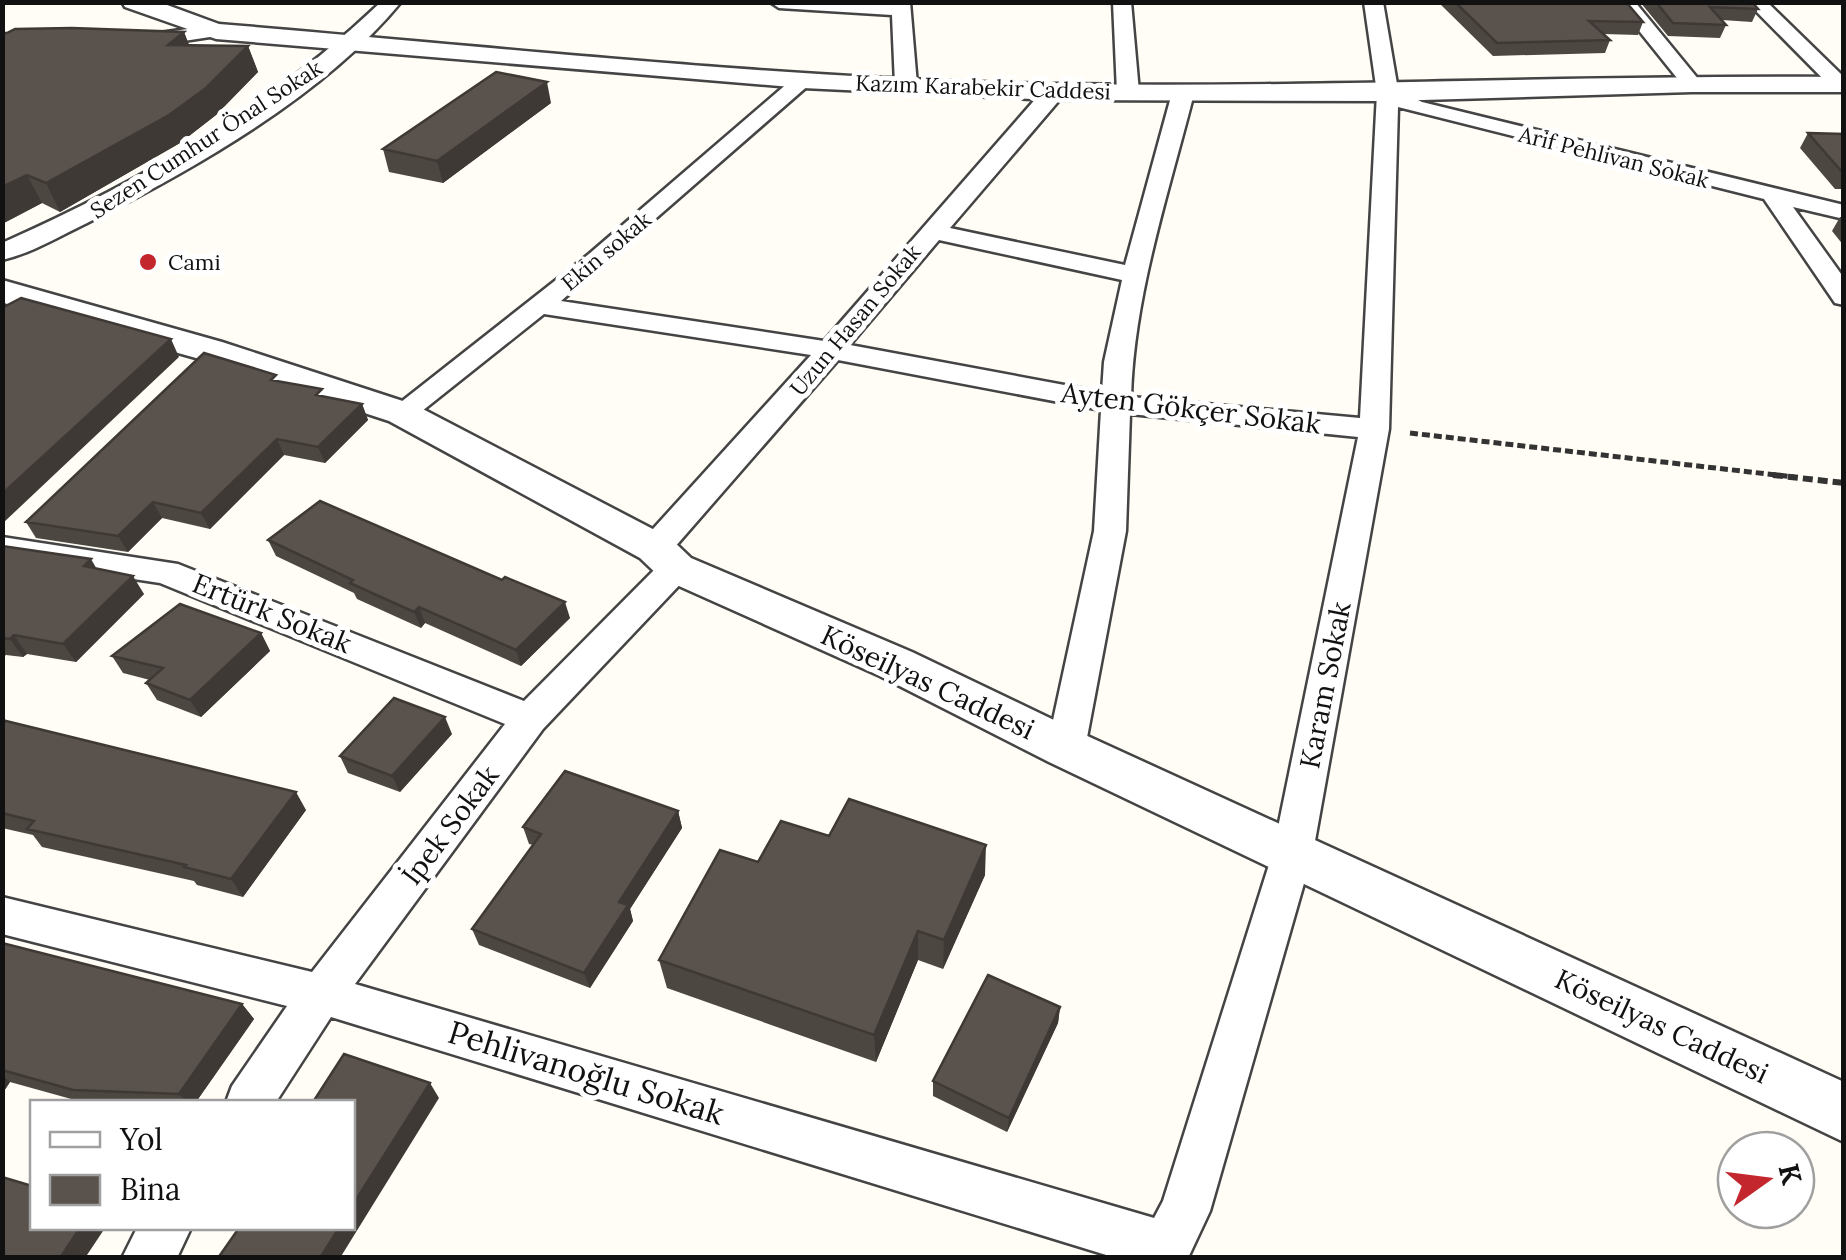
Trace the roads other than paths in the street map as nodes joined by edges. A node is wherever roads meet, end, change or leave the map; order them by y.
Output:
1 (134, 2) edge
2 (392, 2) edge
3 (779, 2) edge
4 (1122, 2) edge
5 (1373, 2) edge
6 (1625, 2) edge
7 (1756, 2) edge
8 (901, 6) edge
9 (216, 30) junction
10 (116, 42) edge
11 (352, 42) junction
12 (803, 80) junction
13 (1692, 84) junction
14 (906, 85) junction
15 (1840, 86) joint
16 (1054, 92) junction
17 (1128, 92) junction
18 (1388, 92) junction
19 (1184, 93) junction
20 (1774, 197) junction
21 (1844, 212) edge
22 (931, 231) junction
23 (2, 253) edge
24 (1136, 275) junction
25 (1844, 297) edge
26 (12, 304) edge
27 (542, 306) junction
28 (830, 350) junction
29 (1118, 404) junction
30 (402, 413) junction
31 (1374, 429) junction
32 (10, 539) edge
33 (666, 558) junction
34 (530, 719) junction
35 (1066, 748) junction
36 (1293, 852) junction
37 (2, 915) edge
38 (321, 994) junction
39 (250, 1100) edge
40 (1844, 1113) edge
41 (165, 1230) edge
42 (1163, 1252) edge
43 (146, 1258) edge

1 - 9 street, Kazım Karabekir Caddesi
2 - 11 street, Sezen Cumhur Önal Sokak
3 - 8 street
4 - 17 street
5 - 18 street, Karam Sokak
6 - 13 street
7 - 15 street
8 - 14 street
9 - 10 street
9 - 11 street, Kazım Karabekir Caddesi
11 - 12 street, Kazım Karabekir Caddesi
11 - 23 street, Sezen Cumhur Önal Sokak
12 - 14 street, Kazım Karabekir Caddesi
12 - 27 street, Ekin sokak
13 - 15 street, Kazım Karabekir Caddesi
13 - 18 street, Kazım Karabekir Caddesi
14 - 16 street, Kazım Karabekir Caddesi
16 - 17 street, Kazım Karabekir Caddesi
16 - 22 street, Uzun Hasan Sokak
17 - 19 street, Kazım Karabekir Caddesi
18 - 19 street, Kazım Karabekir Caddesi
18 - 20 street, Arif Pehlivan Sokak
18 - 31 street, Karam Sokak
19 - 24 street
20 - 21 street, Arif Pehlivan Sokak
20 - 25 street
22 - 24 street
22 - 28 street, Uzun Hasan Sokak
24 - 29 street
26 - 30 street, Köseilyas Caddesi
27 - 28 street, Ayten Gökçer Sokak
27 - 30 street, Ekin sokak
28 - 29 street, Ayten Gökçer Sokak
28 - 33 street, Uzun Hasan Sokak
29 - 31 street, Ayten Gökçer Sokak
29 - 35 street
30 - 33 street, Köseilyas Caddesi
31 - 36 street, Karam Sokak
32 - 34 street, Ertürk Sokak
33 - 34 street, İpek Sokak
33 - 35 street, Köseilyas Caddesi
34 - 38 street, İpek Sokak
35 - 36 street, Köseilyas Caddesi
36 - 40 street, Köseilyas Caddesi
36 - 42 street, Karam Sokak
37 - 38 street, Pehlivanoğlu Sokak
38 - 39 street, İpek Sokak
38 - 42 street, Pehlivanoğlu Sokak
41 - 43 street

